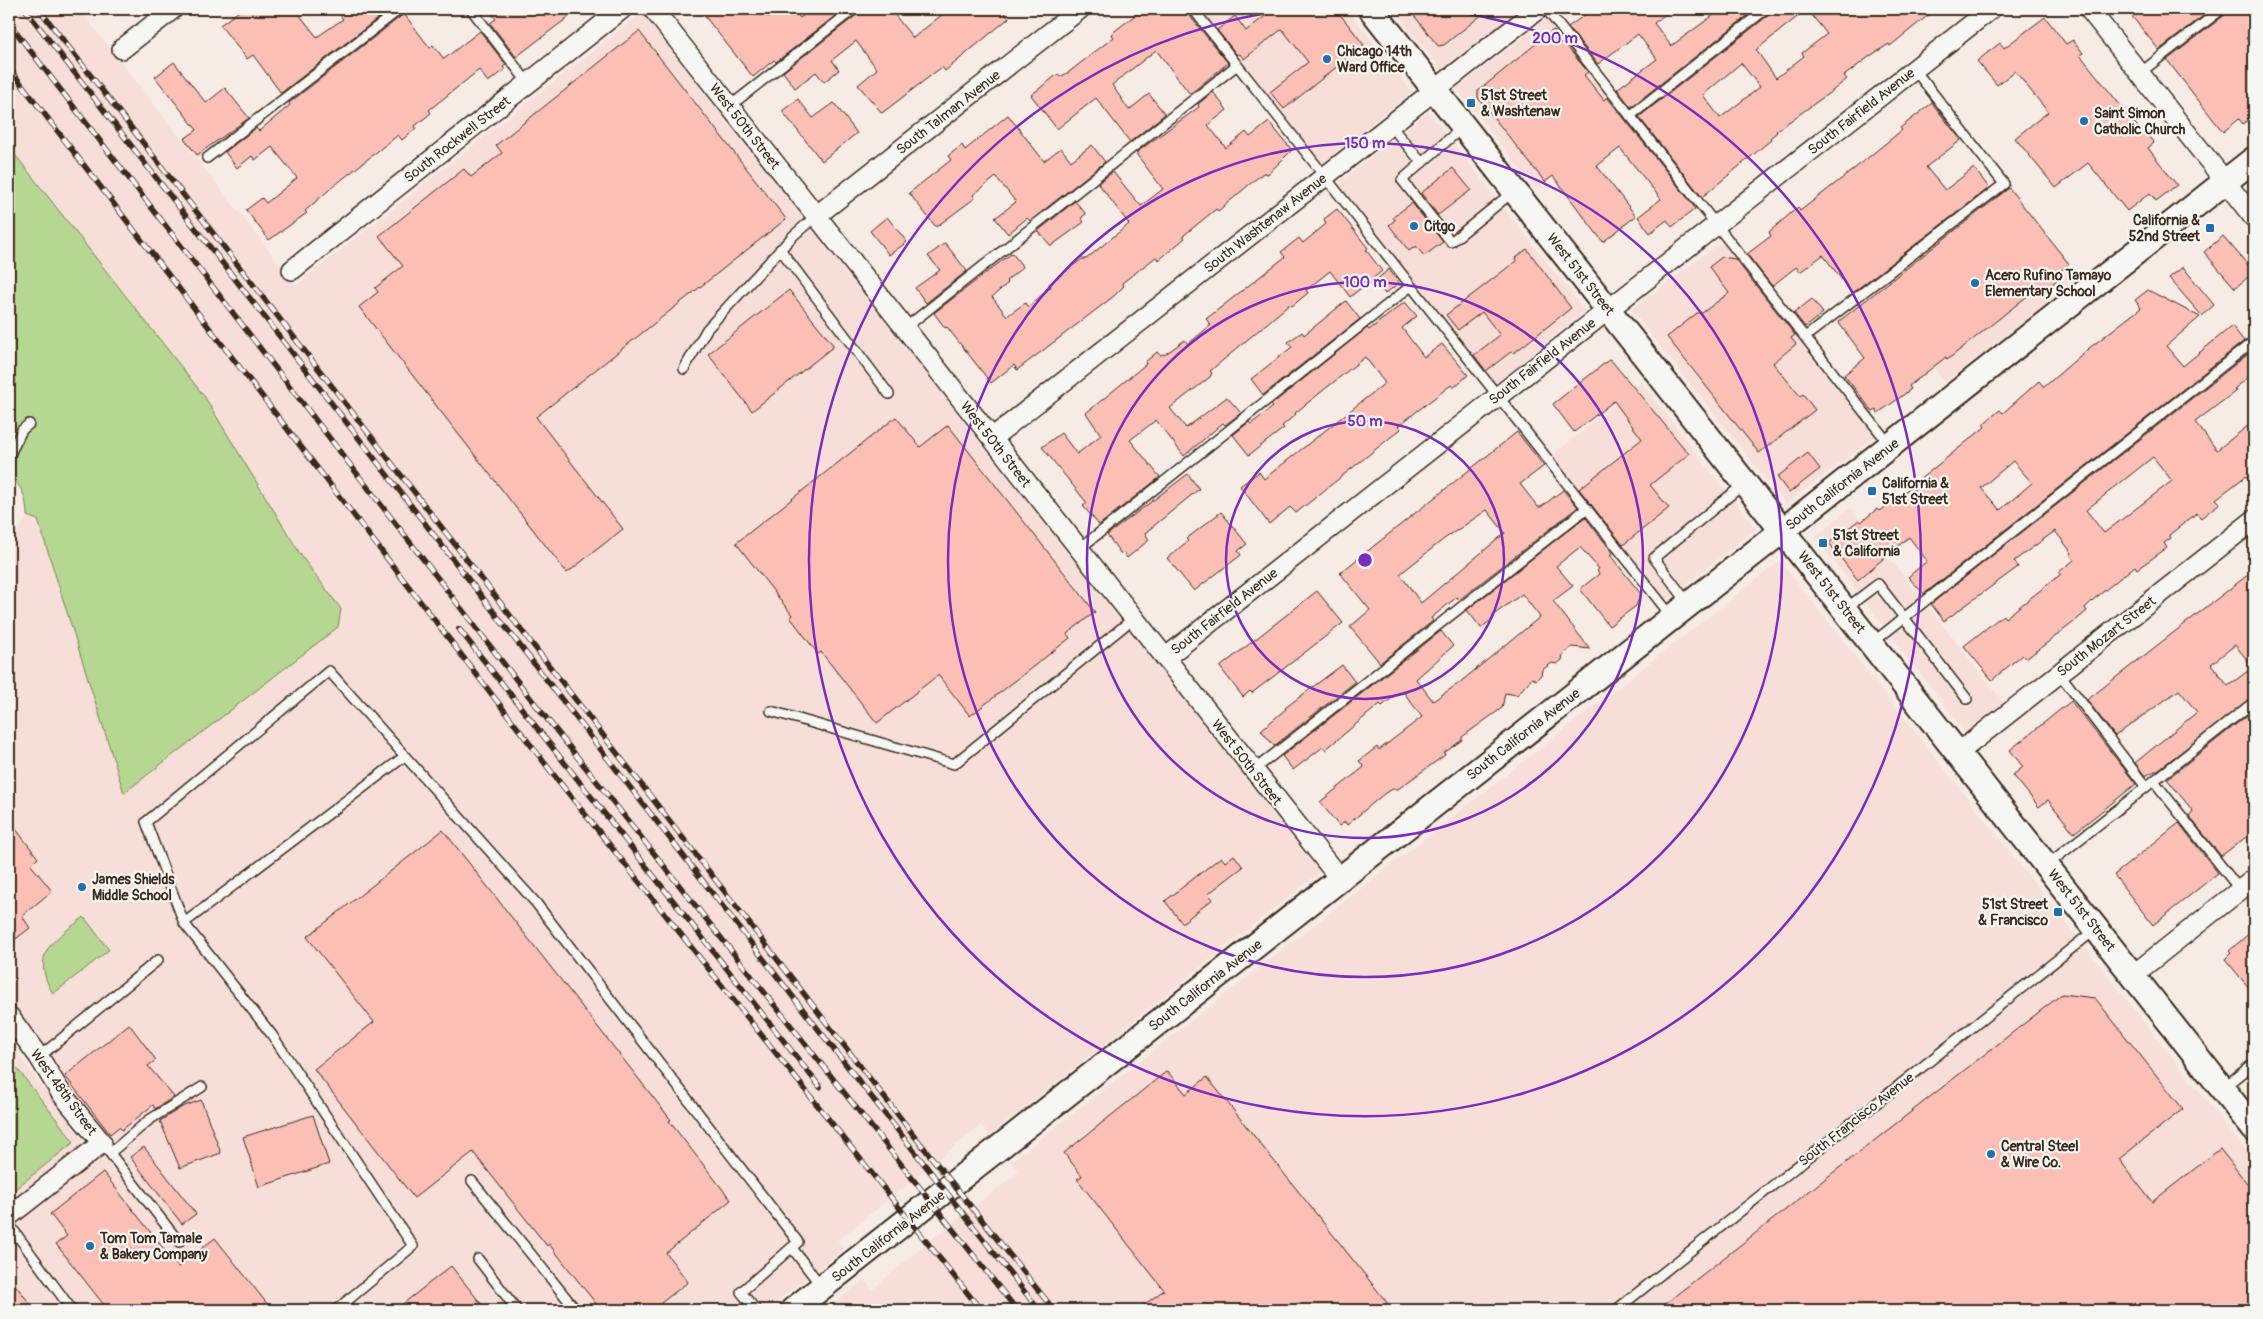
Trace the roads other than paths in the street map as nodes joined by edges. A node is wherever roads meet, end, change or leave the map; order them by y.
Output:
1 (173, 9) edge
2 (400, 9) edge
3 (471, 9) edge
4 (622, 9) edge
5 (653, 9) edge
6 (854, 9) edge
7 (1080, 9) edge
8 (1193, 9) edge
9 (1371, 9) edge
10 (1538, 9) edge
11 (1546, 9) edge
12 (1766, 9) edge
13 (1990, 9) edge
14 (2089, 9) edge
15 (2222, 9) edge
16 (122, 49) dead end
17 (1237, 64) junction
18 (1914, 69) junction
19 (2140, 73) junction
20 (528, 83) junction
21 (1435, 90) junction
22 (730, 106) junction
23 (1630, 116) junction
24 (1390, 125) junction
25 (1464, 126) junction
26 (207, 158) dead end
27 (2254, 159) edge
28 (1422, 163) junction
29 (1325, 176) junction
30 (2226, 182) junction
31 (1515, 191) junction
32 (816, 216) junction
33 (2254, 218) edge
34 (1716, 225) junction
35 (780, 249) junction
36 (292, 270) dead end
37 (1411, 286) junction
38 (1608, 309) junction
39 (905, 328) junction
40 (1805, 337) junction
41 (2254, 341) edge
42 (684, 369) dead end
43 (890, 394) dead end
44 (1498, 396) junction
45 (29, 424) dead end
46 (992, 438) junction
47 (1890, 446) junction
48 (9, 456) edge
49 (1746, 483) junction
50 (1587, 508) junction
51 (2254, 520) edge
52 (1783, 530) junction
53 (1079, 549) junction
54 (1845, 609) junction
55 (1680, 610) junction
56 (1904, 617) junction
57 (1134, 618) junction
58 (1872, 643) junction
59 (1165, 658) junction
60 (2059, 674) junction
61 (1967, 699) dead end
62 (2254, 702) edge
63 (771, 711) dead end
64 (1958, 753) junction
65 (405, 756) junction
66 (1254, 770) junction
67 (2150, 784) junction
68 (2047, 866) junction
69 (1340, 879) junction
70 (2247, 884) edge
71 (184, 923) junction
72 (2096, 929) junction
73 (158, 960) dead end
74 (2133, 974) junction
75 (9, 1016) edge
76 (39, 1057) junction
77 (2254, 1063) edge
78 (202, 1088) dead end
79 (2222, 1088) junction
80 (2254, 1129) edge
81 (106, 1148) junction
82 (472, 1181) dead end
83 (9, 1216) edge
84 (9, 1224) edge
85 (179, 1242) dead end
86 (792, 1248) junction
87 (478, 1259) dead end
88 (823, 1287) junction
89 (72, 1310) edge
90 (336, 1310) edge
91 (517, 1310) edge
92 (576, 1310) edge
93 (756, 1310) edge
94 (793, 1310) edge
95 (1616, 1310) edge

1 - 16 street
2 - 26 lane
3 - 20 lane
4 - 20 street, South Rockwell Street
5 - 22 street, West 50th Street
6 - 22 lane
7 - 32 street, South Talman Avenue
8 - 17 lane
9 - 21 street, West 51st Street
10 - 21 street, South Washtenaw Avenue
11 - 23 lane
12 - 23 lane
13 - 18 street, South Fairfield Avenue
14 - 19 street
15 - 19 lane
17 - 29 lane
17 - 39 lane
18 - 34 street, South Fairfield Avenue
18 - 40 lane
19 - 30 street
20 - 36 street, South Rockwell Street
21 - 24 street, South Washtenaw Avenue
21 - 25 street, West 51st Street
22 - 32 street, West 50th Street
23 - 34 lane
24 - 28 lane
24 - 29 street, South Washtenaw Avenue
25 - 28 lane
25 - 31 street, West 51st Street
27 - 30 street, South California Avenue
28 - 31 lane
29 - 37 lane
29 - 46 street, South Washtenaw Avenue
30 - 33 street
30 - 47 street, South California Avenue
31 - 38 street, West 51st Street
32 - 35 lane
32 - 39 street, West 50th Street
34 - 38 street, South Fairfield Avenue
34 - 40 lane
35 - 42 lane
35 - 43 lane
37 - 44 lane
37 - 53 lane
38 - 44 street, South Fairfield Avenue
38 - 49 street, West 51st Street
39 - 46 street, West 50th Street
40 - 47 lane
41 - 56 lane
44 - 50 lane
44 - 59 street, South Fairfield Avenue
45 - 48 lane
46 - 53 street, West 50th Street
47 - 52 street, South California Avenue
49 - 52 street, West 51st Street
49 - 55 lane
50 - 55 lane
50 - 66 lane
51 - 60 street, South Mozart Street
52 - 54 street, West 51st Street
52 - 55 street, South California Avenue
53 - 57 street, West 50th Street
54 - 56 lane
54 - 58 street, West 51st Street
55 - 69 street, South California Avenue
56 - 58 lane
56 - 61 lane
57 - 59 street, West 50th Street
57 - 63 lane
58 - 64 street, West 51st Street
59 - 66 street, West 50th Street
60 - 64 street, South Mozart Street
60 - 67 lane
62 - 67 lane
64 - 68 street, West 51st Street
65 - 71 lane
65 - 71 lane
65 - 86 lane
66 - 69 street, West 50th Street
67 - 68 lane
67 - 70 lane
68 - 72 street, West 51st Street
69 - 88 street, South California Avenue
70 - 74 street
71 - 90 lane
72 - 74 street, West 51st Street
72 - 95 lane, South Francisco Avenue
73 - 76 lane
74 - 79 street, West 51st Street
75 - 76 street, West 48th Street
76 - 81 street, West 48th Street
77 - 79 lane
78 - 81 lane
79 - 80 street, West 51st Street
81 - 83 street
81 - 85 lane
82 - 92 lane
84 - 89 lane
86 - 88 lane
86 - 93 lane
87 - 91 lane
88 - 94 street, South California Avenue

